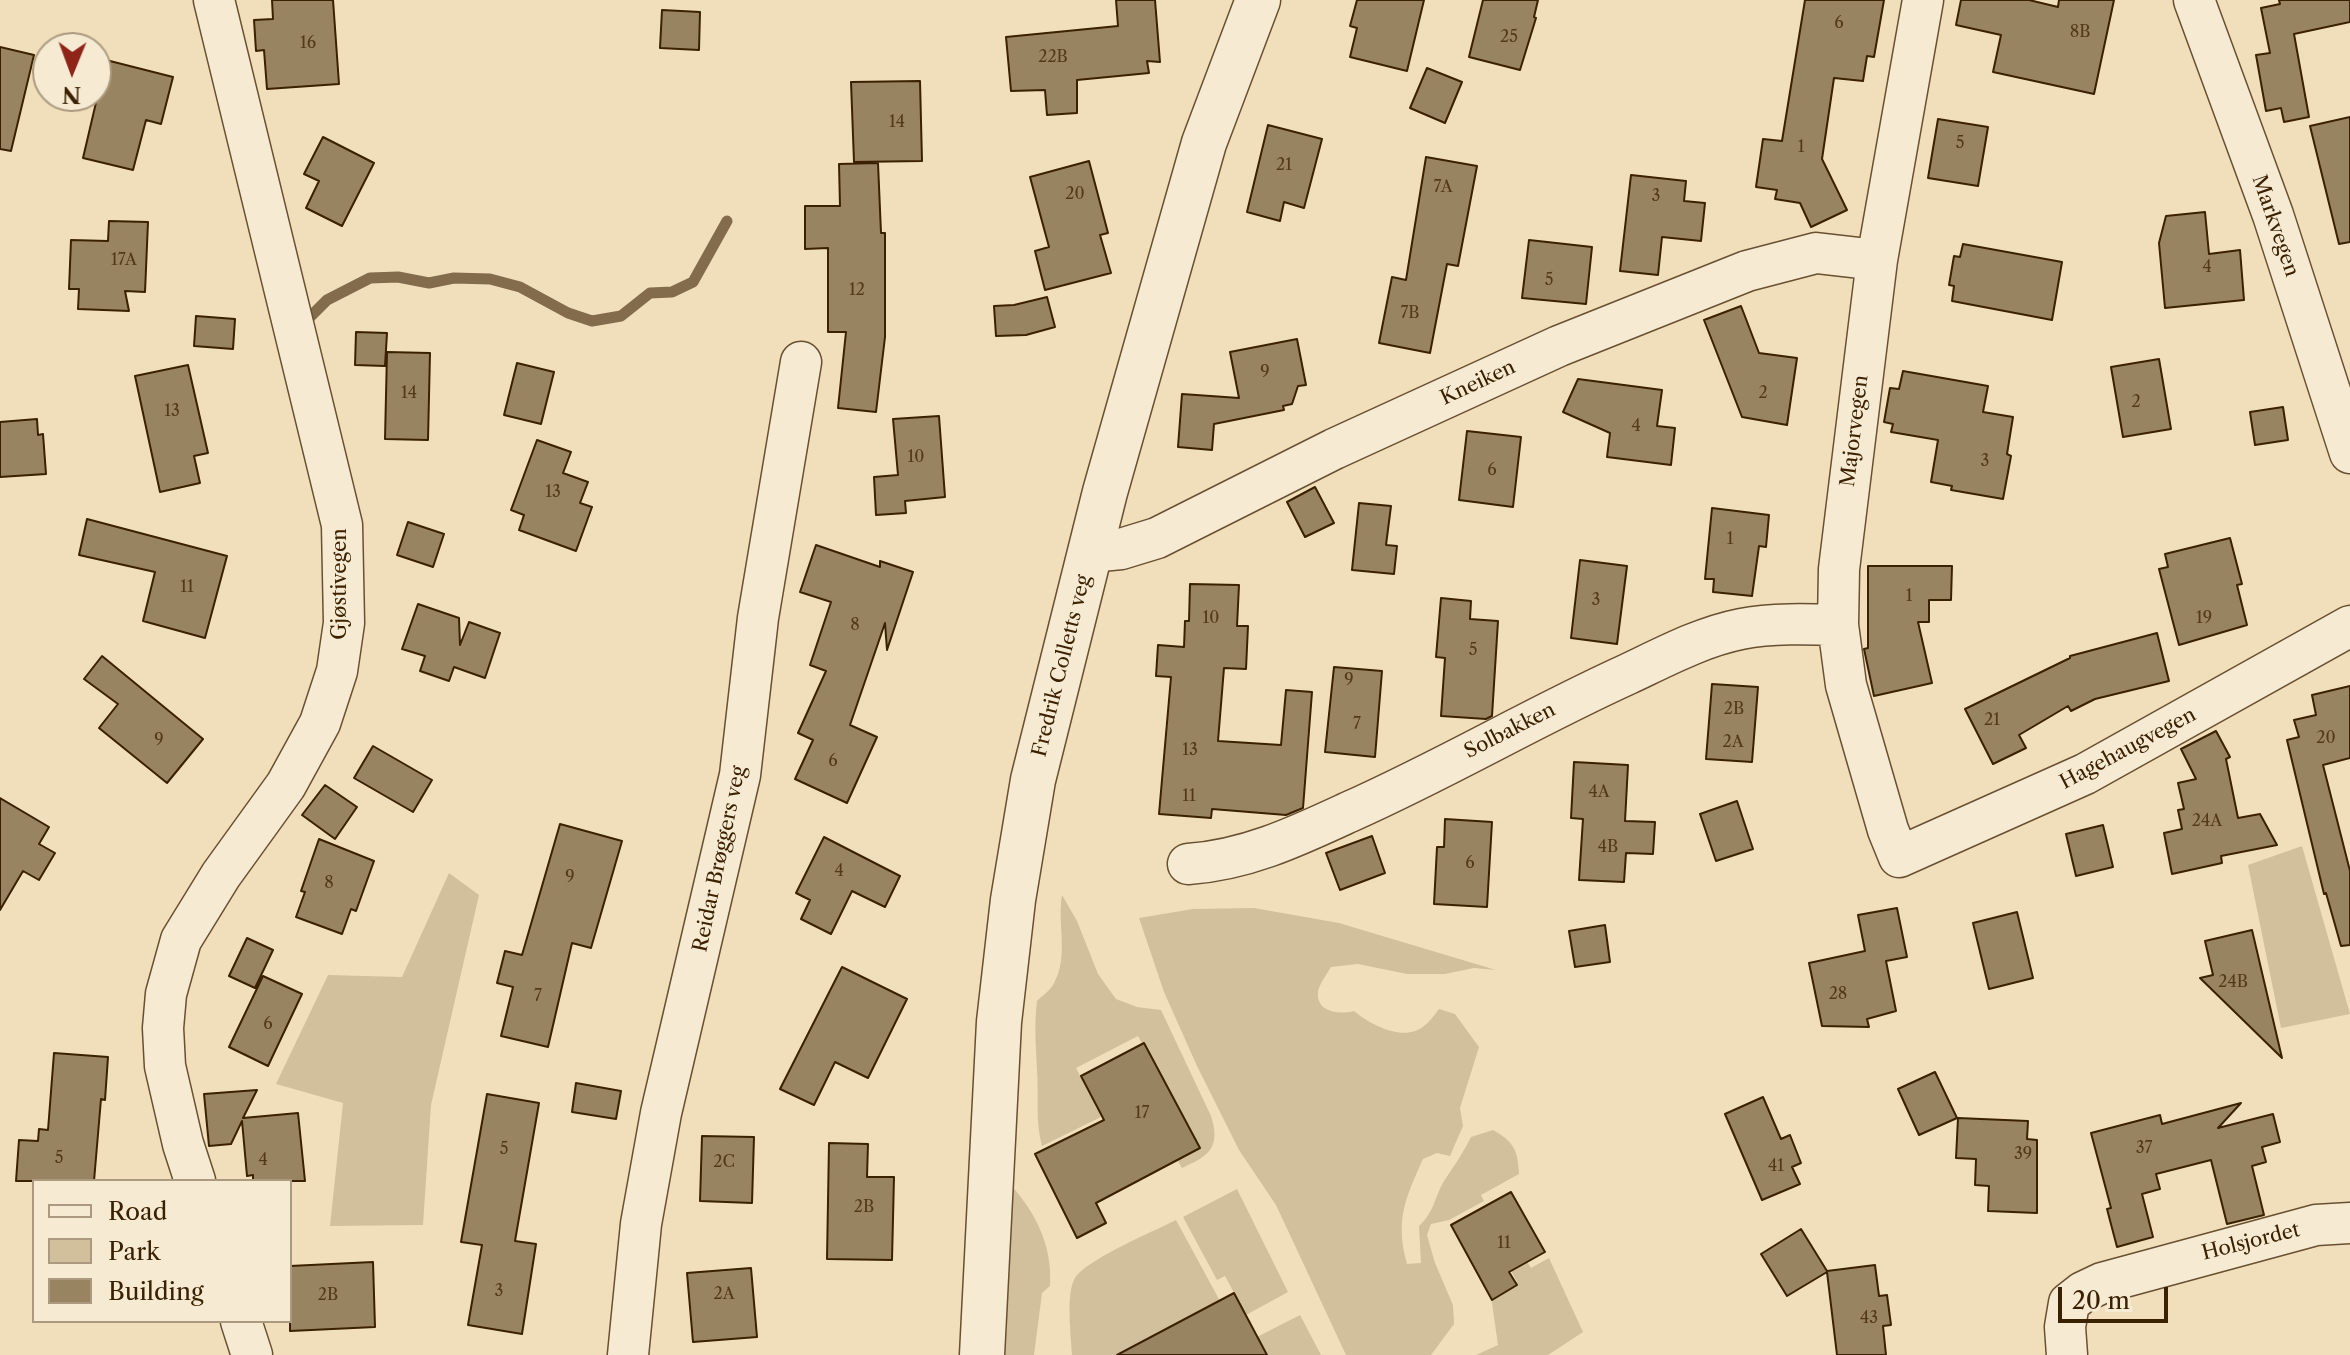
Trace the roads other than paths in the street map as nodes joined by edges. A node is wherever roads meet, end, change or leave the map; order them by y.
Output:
1 (214, 0) edge
2 (1258, 0) edge
3 (1923, 0) edge
4 (2194, 0) edge
5 (1877, 260) junction
6 (801, 362) dead end
7 (2350, 453) edge
8 (1090, 552) junction
9 (1838, 625) junction
10 (2350, 626) edge
11 (1899, 857) joint
12 (1188, 864) dead end
13 (194, 1179) edge
14 (2350, 1223) edge
15 (242, 1323) edge
16 (252, 1355) edge
17 (628, 1355) edge
18 (982, 1355) edge
19 (2067, 1355) edge

1 - 13 street, Gjøstivegen
2 - 8 street, Fredrik Colletts veg
3 - 5 street, Majorvegen
4 - 7 street, Markvegen
5 - 8 street, Kneiken
5 - 9 street, Majorvegen
6 - 17 street, Reidar Brøggers veg
8 - 18 street, Fredrik Colletts veg
9 - 11 street, Majorvegen
9 - 12 street, Solbakken
10 - 11 street, Hagehaugvegen
14 - 19 street, Holsjordet
15 - 16 street

